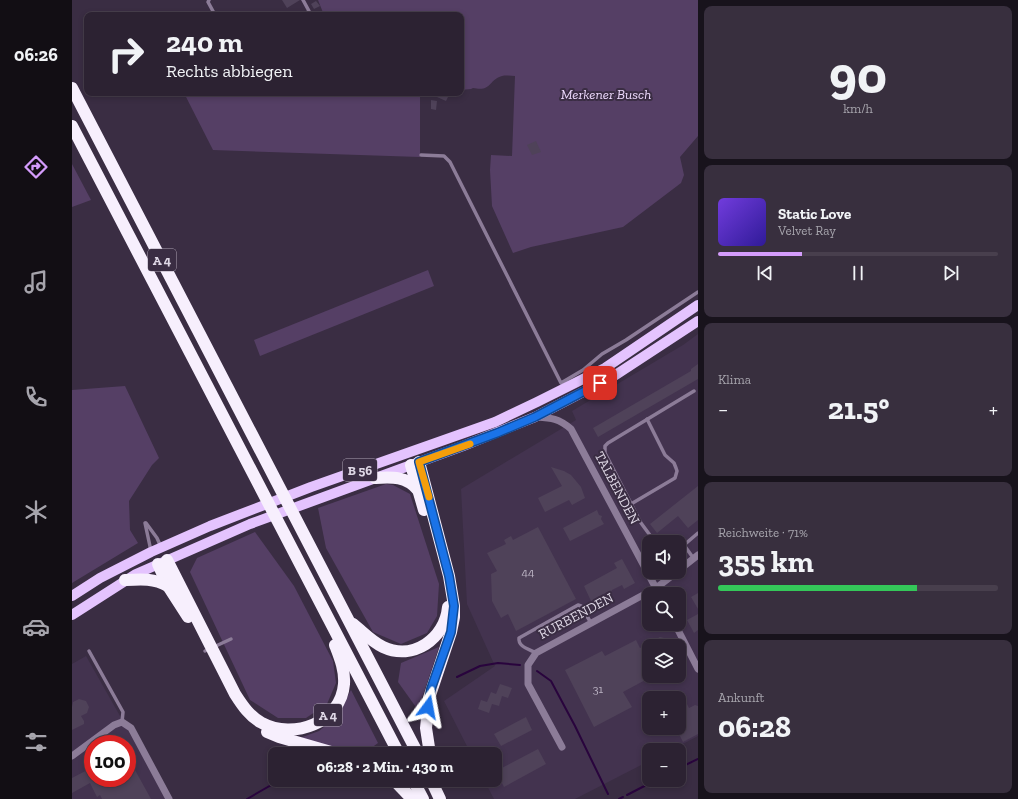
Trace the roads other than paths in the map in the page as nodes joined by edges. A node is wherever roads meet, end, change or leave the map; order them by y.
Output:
1 (209, 0) edge
2 (303, 0) edge
3 (213, 12) edge
4 (308, 12) edge
5 (72, 88) edge
6 (72, 126) edge
7 (421, 155) dead end
8 (698, 292) edge
9 (698, 305) edge
10 (698, 321) edge
11 (694, 391) dead end
12 (535, 417) junction
13 (646, 419) junction
14 (413, 460) junction
15 (375, 478) junction
16 (418, 490) junction
17 (631, 504) junction
18 (698, 533) edge
19 (650, 535) edge
20 (686, 543) edge
21 (161, 547) junction
22 (686, 547) edge
23 (151, 552) junction
24 (696, 557) edge
25 (162, 562) junction
26 (686, 565) edge
27 (670, 579) edge
28 (125, 580) junction
29 (168, 586) junction
30 (656, 587) edge
31 (662, 587) edge
32 (72, 596) edge
33 (642, 599) edge
34 (324, 612) junction
35 (72, 615) edge
36 (348, 620) junction
37 (591, 623) junction
38 (679, 631) edge
39 (231, 639) dead end
40 (208, 649) junction
41 (89, 651) dead end
42 (536, 653) junction
43 (698, 669) edge
44 (122, 722) junction
45 (314, 747) edge
46 (395, 747) edge
47 (414, 747) edge
48 (429, 747) edge
49 (562, 747) dead end
50 (72, 756) edge
51 (401, 787) edge
52 (417, 787) edge
53 (434, 787) edge
54 (440, 787) edge
55 (168, 799) edge
56 (412, 799) edge
57 (423, 799) edge
58 (440, 799) edge
59 (444, 799) edge

1 - 3 lane
2 - 4 lane
5 - 36 highway, A 4
6 - 34 highway, A 4
7 - 8 lane
9 - 14 main road, B 56
10 - 12 main road, B 56
11 - 13 lane
12 - 14 main road, B 56
12 - 30 street, TALBENDEN
13 - 17 lane
13 - 17 lane
14 - 15 main road, B 56
14 - 16 highway
14 - 21 main road, B 56
14 - 48 highway
15 - 16 highway
15 - 25 main road, B 56
16 - 36 highway
17 - 19 lane
18 - 20 lane
21 - 23 main road, B 56
21 - 23 lane
21 - 25 main road
22 - 24 lane
23 - 25 main road
23 - 32 main road, B 56
24 - 26 street, RURBENDEN
25 - 28 main road, B 56
25 - 29 highway
25 - 40 highway
27 - 31 street, RURBENDEN
28 - 29 highway
28 - 35 main road, B 56
29 - 40 highway
33 - 37 street, RURBENDEN
34 - 40 highway, A 4
34 - 46 highway, A 4
36 - 47 highway, A 4
37 - 42 street, RURBENDEN
37 - 42 lane
38 - 43 street
39 - 40 lane
40 - 45 highway
41 - 44 lane
42 - 49 street, RURBENDEN
44 - 50 street
44 - 55 street
51 - 56 highway
52 - 57 highway
53 - 58 highway
54 - 59 highway

